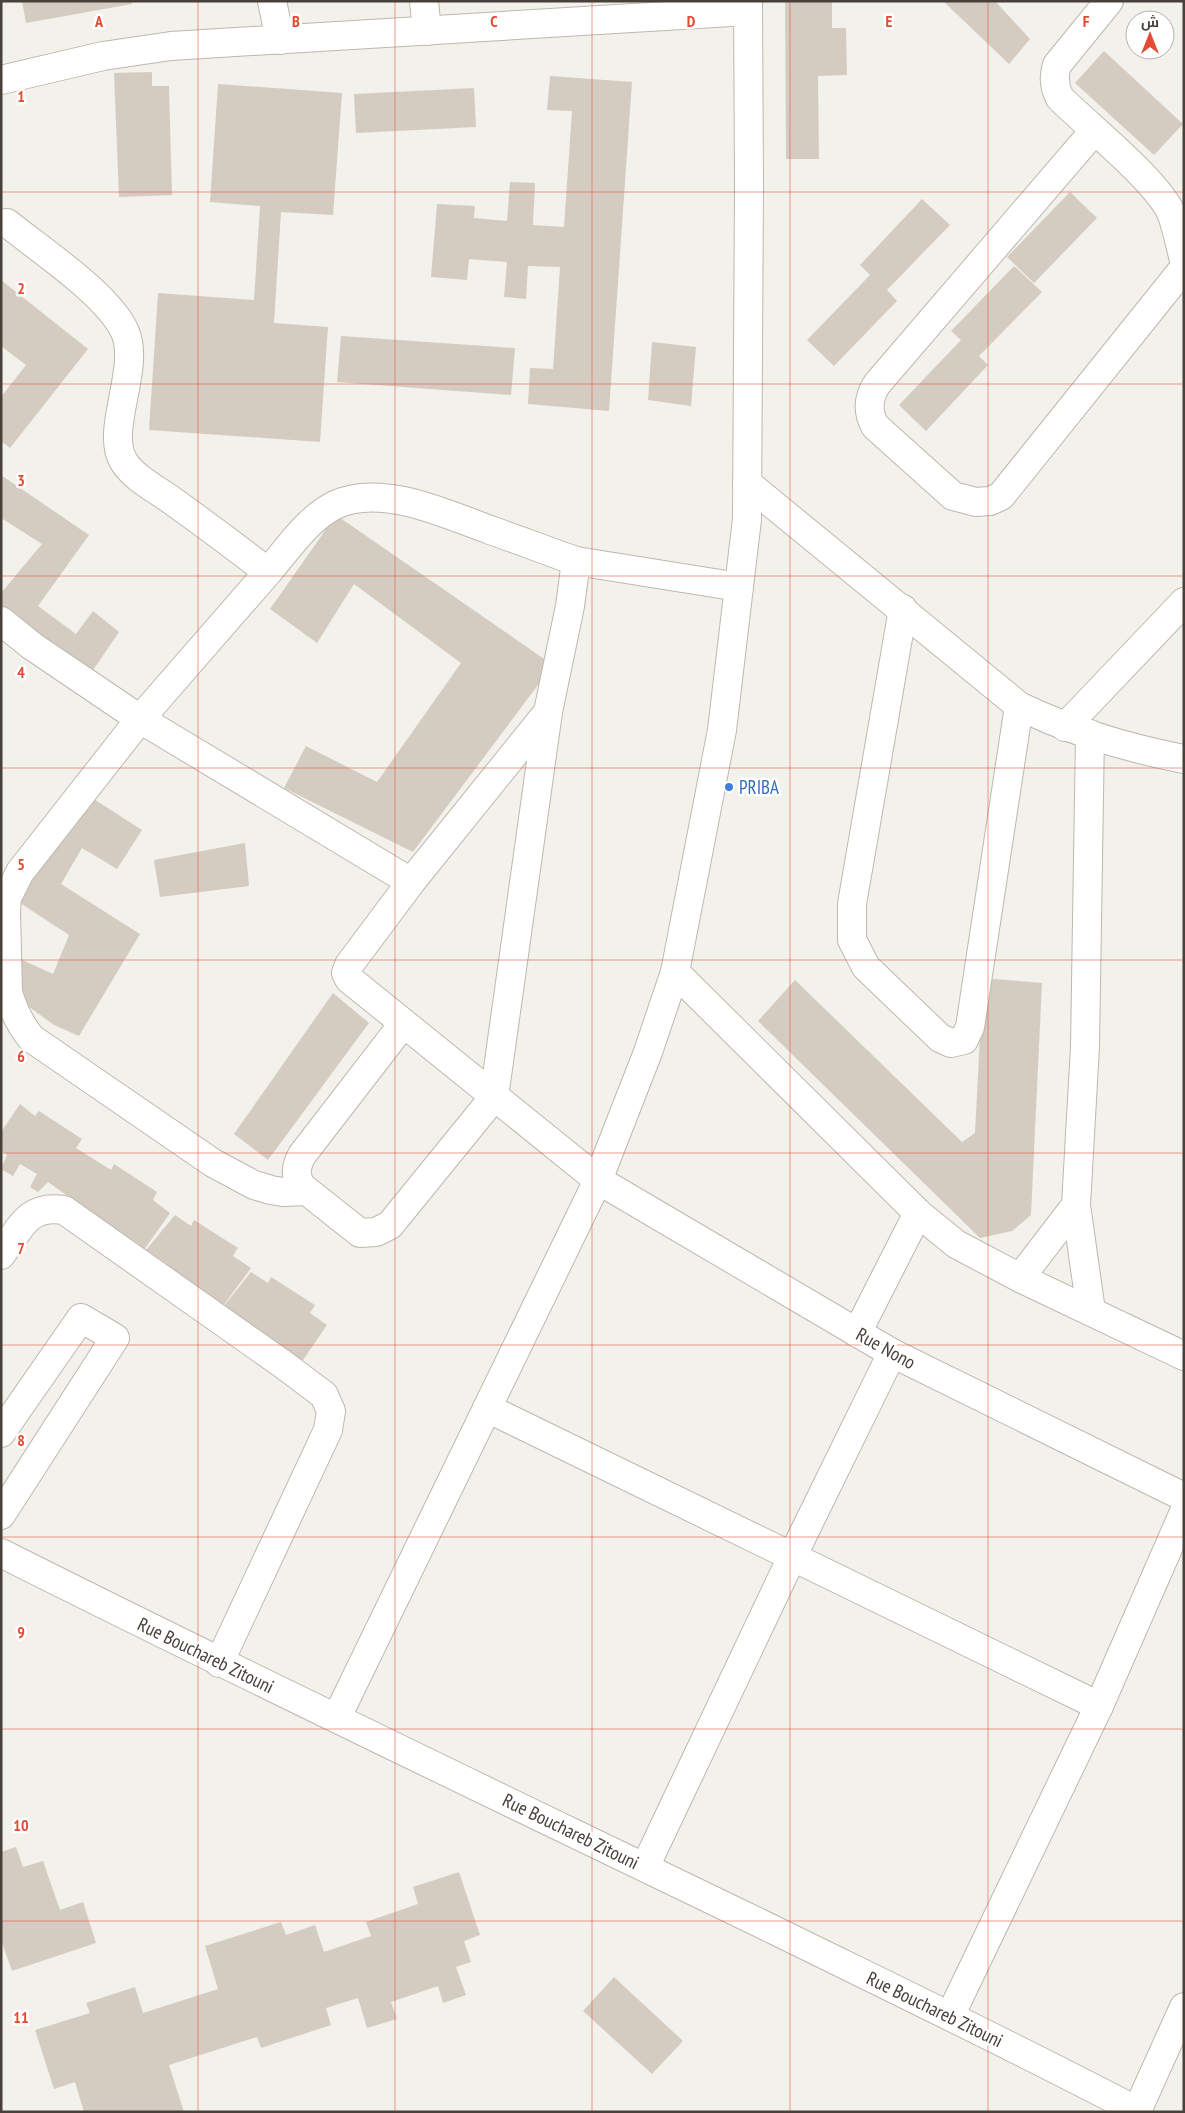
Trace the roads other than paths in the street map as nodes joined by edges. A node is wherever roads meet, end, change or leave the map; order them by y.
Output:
1 (272, 1) edge
2 (424, 1) edge
3 (1106, 3) edge
4 (748, 6) edge
5 (427, 31) junction
6 (280, 40) junction
7 (1, 80) edge
8 (1094, 131) junction
9 (7, 223) dead end
10 (1184, 260) edge
11 (1184, 268) edge
12 (747, 483) junction
13 (576, 561) junction
14 (268, 572) junction
15 (739, 588) junction
16 (1184, 602) edge
17 (903, 609) junction
18 (1, 621) edge
19 (1019, 706) junction
20 (548, 712) junction
21 (140, 719) junction
22 (1077, 730) junction
23 (1184, 760) edge
24 (411, 882) junction
25 (675, 972) junction
26 (6, 1004) edge
27 (403, 1024) junction
28 (494, 1097) junction
29 (598, 1180) junction
30 (306, 1191) junction
31 (1076, 1205) junction
32 (918, 1213) junction
33 (1, 1255) edge
34 (1020, 1278) junction
35 (1091, 1311) junction
36 (858, 1333) junction
37 (892, 1354) junction
38 (1184, 1356) edge
39 (487, 1408) junction
40 (1, 1433) edge
41 (1184, 1497) edge
42 (1184, 1512) edge
43 (1, 1515) edge
44 (1, 1553) edge
45 (792, 1558) junction
46 (219, 1663) junction
47 (1100, 1706) junction
48 (337, 1717) junction
49 (645, 1868) junction
50 (1184, 2007) edge
51 (950, 2016) junction
52 (1138, 2111) edge

1 - 6 street
2 - 5 street
3 - 8 street
4 - 5 street
4 - 12 street
5 - 6 street
6 - 7 street
8 - 10 street
8 - 11 street
9 - 14 street
12 - 15 street
12 - 17 street
13 - 14 street
13 - 15 street
13 - 20 street
14 - 21 street
15 - 25 street
16 - 22 street
17 - 19 street
17 - 19 street
18 - 21 street
19 - 22 street
20 - 24 street
20 - 28 street
21 - 24 street
21 - 26 street
22 - 23 street
22 - 31 street
24 - 27 street, Rue Nono
25 - 29 street
25 - 32 street
26 - 30 street
27 - 28 street, Rue Nono
27 - 30 street
28 - 29 street, Rue Nono
28 - 30 street
29 - 36 street, Rue Nono
29 - 39 street
31 - 34 street
31 - 35 street
32 - 34 street
32 - 36 street
33 - 46 street
34 - 35 street
35 - 38 street
36 - 37 street, Rue Nono
37 - 41 street, Rue Nono
37 - 45 street
39 - 45 street
39 - 48 street
40 - 43 street
42 - 47 street
44 - 46 street, Rue Bouchareb Zitouni
45 - 47 street
45 - 49 street
46 - 48 street, Rue Bouchareb Zitouni
47 - 51 street
48 - 49 street, Rue Bouchareb Zitouni
49 - 51 street, Rue Bouchareb Zitouni
50 - 52 street
51 - 52 street, Rue Bouchareb Zitouni

